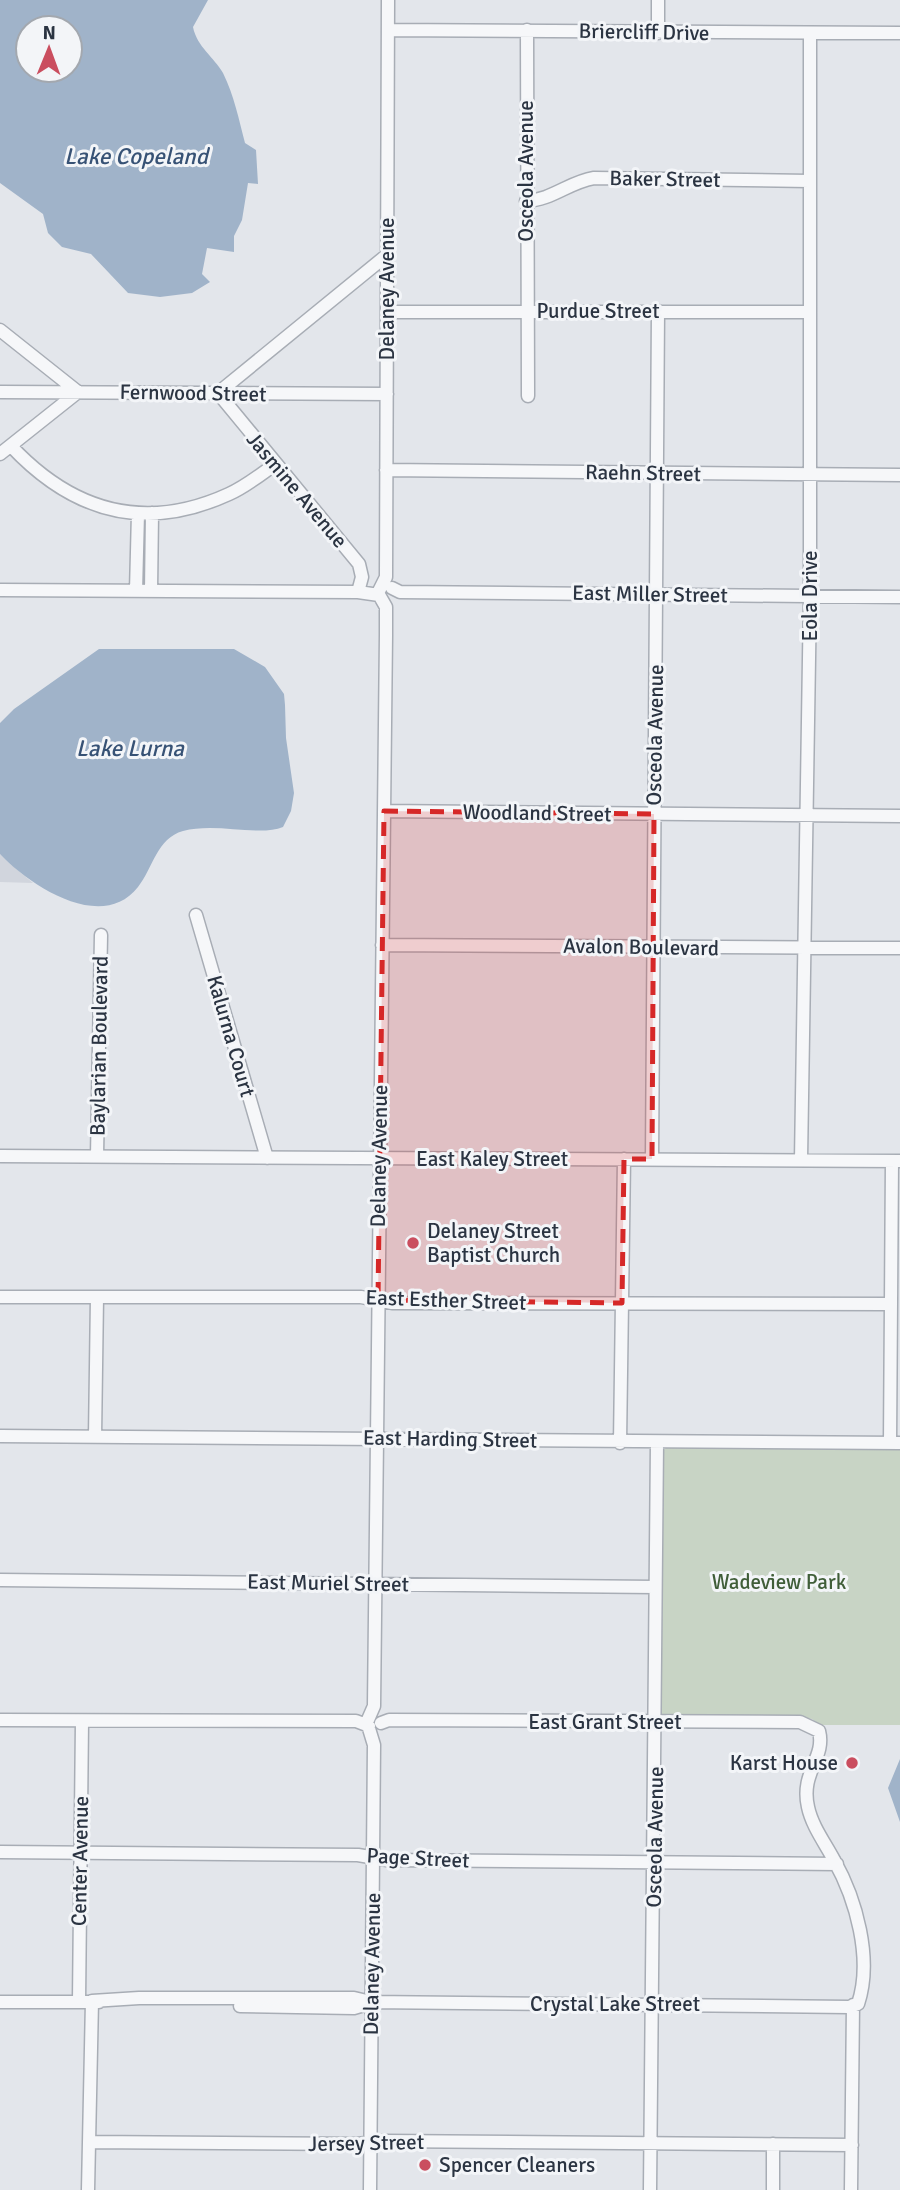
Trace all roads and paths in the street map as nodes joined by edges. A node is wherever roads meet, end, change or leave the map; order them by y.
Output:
1 (388, 0) edge
2 (658, 0) edge
3 (388, 30) junction
4 (527, 30) junction
5 (658, 33) junction
6 (810, 33) junction
7 (900, 33) edge
8 (810, 181) junction
9 (526, 201) junction
10 (387, 255) junction
11 (527, 311) junction
12 (658, 311) junction
13 (387, 312) junction
14 (810, 312) junction
15 (0, 330) edge
16 (0, 392) edge
17 (79, 392) junction
18 (218, 393) junction
19 (387, 394) junction
20 (528, 396) dead end
21 (5, 450) edge
22 (274, 465) junction
23 (386, 470) junction
24 (657, 474) junction
25 (810, 474) junction
26 (900, 475) edge
27 (138, 513) junction
28 (152, 513) junction
29 (0, 590) edge
30 (136, 591) junction
31 (151, 591) junction
32 (383, 592) junction
33 (656, 594) junction
34 (810, 596) junction
35 (900, 597) edge
36 (384, 811) junction
37 (654, 814) junction
38 (807, 815) junction
39 (900, 816) edge
40 (195, 915) dead end
41 (101, 935) dead end
42 (382, 945) junction
43 (653, 948) junction
44 (802, 948) junction
45 (900, 948) edge
46 (0, 1156) edge
47 (97, 1156) junction
48 (267, 1157) junction
49 (379, 1158) junction
50 (624, 1159) junction
51 (652, 1159) junction
52 (801, 1160) junction
53 (896, 1161) edge
54 (0, 1297) edge
55 (97, 1297) junction
56 (378, 1300) junction
57 (622, 1303) junction
58 (891, 1304) junction
59 (0, 1436) edge
60 (95, 1437) junction
61 (377, 1439) junction
62 (620, 1443) junction
63 (657, 1443) junction
64 (895, 1443) edge
65 (0, 1580) edge
66 (375, 1584) junction
67 (655, 1587) junction
68 (0, 1720) edge
69 (82, 1721) junction
70 (374, 1721) junction
71 (655, 1723) junction
72 (0, 1852) edge
73 (80, 1853) junction
74 (373, 1857) junction
75 (655, 1863) junction
76 (836, 1864) junction
77 (85, 2001) junction
78 (0, 2002) edge
79 (372, 2003) junction
80 (652, 2005) junction
81 (855, 2005) junction
82 (89, 2142) junction
83 (370, 2143) junction
84 (650, 2143) junction
85 (773, 2144) junction
86 (852, 2145) junction
87 (88, 2190) edge
88 (370, 2190) edge
89 (649, 2190) edge
90 (772, 2190) edge
91 (851, 2190) edge

1 - 3 street, Delaney Avenue
2 - 5 street
3 - 4 street, Briercliff Drive
3 - 10 street, Delaney Avenue
4 - 5 street, Briercliff Drive
4 - 9 street, Osceola Avenue
5 - 6 street, Briercliff Drive
6 - 7 street, Briercliff Drive
6 - 8 street, Eola Drive
8 - 9 street, Baker Street
8 - 14 street, Eola Drive
9 - 11 street, Osceola Avenue
10 - 13 street, Delaney Avenue
10 - 18 street
11 - 12 street, Purdue Street
11 - 13 street, Purdue Street
11 - 20 street, Osceola Avenue
12 - 14 street, Purdue Street
12 - 24 street, Osceola Avenue
13 - 19 street, Delaney Avenue
14 - 25 street, Eola Drive
15 - 17 street
16 - 17 street, Fernwood Street
17 - 18 street, Fernwood Street
17 - 21 street
18 - 19 street, Fernwood Street
18 - 22 street, Jasmine Avenue
19 - 23 street, Delaney Avenue
21 - 27 street
22 - 28 street
22 - 32 street, Jasmine Avenue
23 - 24 street, Raehn Street
23 - 32 street, Delaney Avenue
24 - 25 street, Raehn Street
24 - 33 street, Osceola Avenue
25 - 26 street, Raehn Street
25 - 34 street, Eola Drive
27 - 28 street
27 - 30 street
28 - 31 street
29 - 30 street, East Miller Street
30 - 31 street, East Miller Street
31 - 32 street, East Miller Street
32 - 33 street, East Miller Street
32 - 36 street, Delaney Avenue
33 - 34 street, East Miller Street
33 - 37 street, Osceola Avenue
34 - 35 street, East Miller Street
34 - 38 street, Eola Drive
36 - 37 street, Woodland Street
36 - 42 street, Delaney Avenue
37 - 38 street, Woodland Street
37 - 43 street, Osceola Avenue
38 - 39 street, Woodland Street
38 - 44 street, Eola Drive
40 - 48 street, Kalurna Court
41 - 47 street, Baylarian Boulevard
42 - 43 street, Avalon Boulevard
42 - 49 street, Delaney Avenue
43 - 44 street, Avalon Boulevard
43 - 51 street, Osceola Avenue
44 - 45 street, Avalon Boulevard
44 - 52 street, Eola Drive
46 - 47 street, East Kaley Street
47 - 48 street, East Kaley Street
48 - 49 street, East Kaley Street
49 - 50 street, East Kaley Street
49 - 56 street, Delaney Avenue
50 - 51 street, East Kaley Street
50 - 57 street
51 - 52 street, East Kaley Street
52 - 53 street, East Kaley Street
53 - 58 street
54 - 55 street, East Esther Street
55 - 56 street, East Esther Street
55 - 60 street
56 - 57 street, East Esther Street
56 - 61 street, Delaney Avenue
57 - 58 street, East Esther Street
57 - 62 street
58 - 64 street
59 - 60 street, East Harding Street
60 - 61 street, East Harding Street
61 - 62 street, East Harding Street
61 - 66 street, Delaney Avenue
62 - 63 street, East Harding Street
63 - 64 street, East Harding Street
63 - 67 street, Osceola Avenue
65 - 66 street, East Muriel Street
66 - 67 street, East Muriel Street
66 - 70 street, Delaney Avenue
67 - 71 street, Osceola Avenue
68 - 69 street, East Grant Street
69 - 70 street, East Grant Street
69 - 73 street, Center Avenue
70 - 71 street, East Grant Street
70 - 74 street, Delaney Avenue
71 - 75 street, Osceola Avenue
71 - 76 street, East Grant Street
72 - 73 street, Page Street
73 - 74 street, Page Street
73 - 77 street, Center Avenue
74 - 75 street, Page Street
74 - 79 street, Delaney Avenue
75 - 76 street, Page Street
75 - 80 street, Osceola Avenue
76 - 81 street
77 - 78 street, Crystal Lake Street
77 - 79 street, Crystal Lake Street
77 - 82 street, Center Avenue
79 - 80 street, Crystal Lake Street
79 - 83 street, Delaney Avenue
80 - 81 street, Crystal Lake Street
80 - 84 street, Osceola Avenue
81 - 86 street
82 - 83 street, Jersey Street
82 - 87 street, Center Avenue
83 - 84 street, Jersey Street
83 - 88 street, Delaney Avenue
84 - 85 street, Jersey Street
84 - 89 street, Osceola Avenue
85 - 86 street, Jersey Street
85 - 90 street
86 - 91 street

